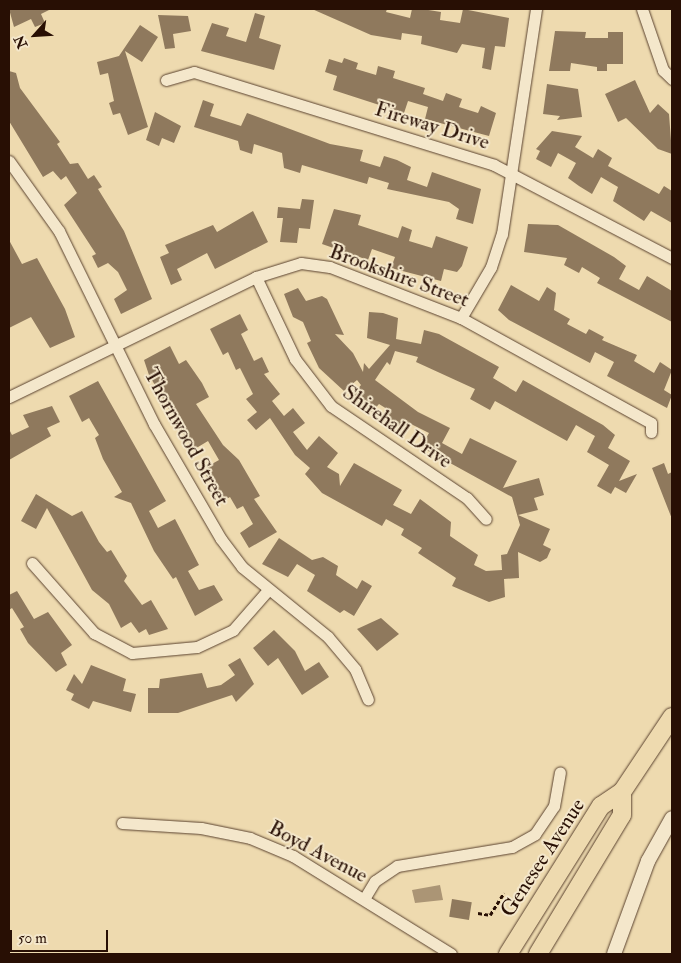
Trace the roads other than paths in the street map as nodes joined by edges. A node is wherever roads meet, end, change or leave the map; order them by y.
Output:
1 (536, 9) edge
2 (642, 9) edge
3 (672, 79) edge
4 (166, 80) dead end
5 (9, 161) edge
6 (510, 172) junction
7 (672, 258) edge
8 (256, 277) junction
9 (461, 318) junction
10 (115, 344) junction
11 (9, 397) edge
12 (651, 432) dead end
13 (486, 519) dead end
14 (32, 563) dead end
15 (268, 590) junction
16 (368, 699) dead end
17 (672, 717) edge
18 (560, 773) dead end
19 (622, 792) junction
20 (672, 818) edge
21 (122, 823) dead end
22 (364, 899) junction
23 (451, 954) edge
24 (508, 954) edge
25 (538, 954) edge
26 (614, 954) edge

1 - 6 street
2 - 3 street
4 - 6 street, Fireway Drive
5 - 10 street, Thornwood Street
6 - 7 street, Fireway Drive
6 - 9 street
8 - 9 street, Brookshire Street
8 - 10 street, Brookshire Street
8 - 13 street, Shirehall Drive
9 - 12 street, Brookshire Street
10 - 11 street, Brookshire Street
10 - 15 street, Thornwood Street
14 - 15 street
15 - 16 street, Thornwood Street
17 - 19 main road, Genesee Avenue
18 - 22 street
19 - 24 main road, Genesee Avenue
19 - 25 main road, Genesee Avenue
20 - 26 street
21 - 22 street, Boyd Avenue
22 - 23 street, Boyd Avenue

